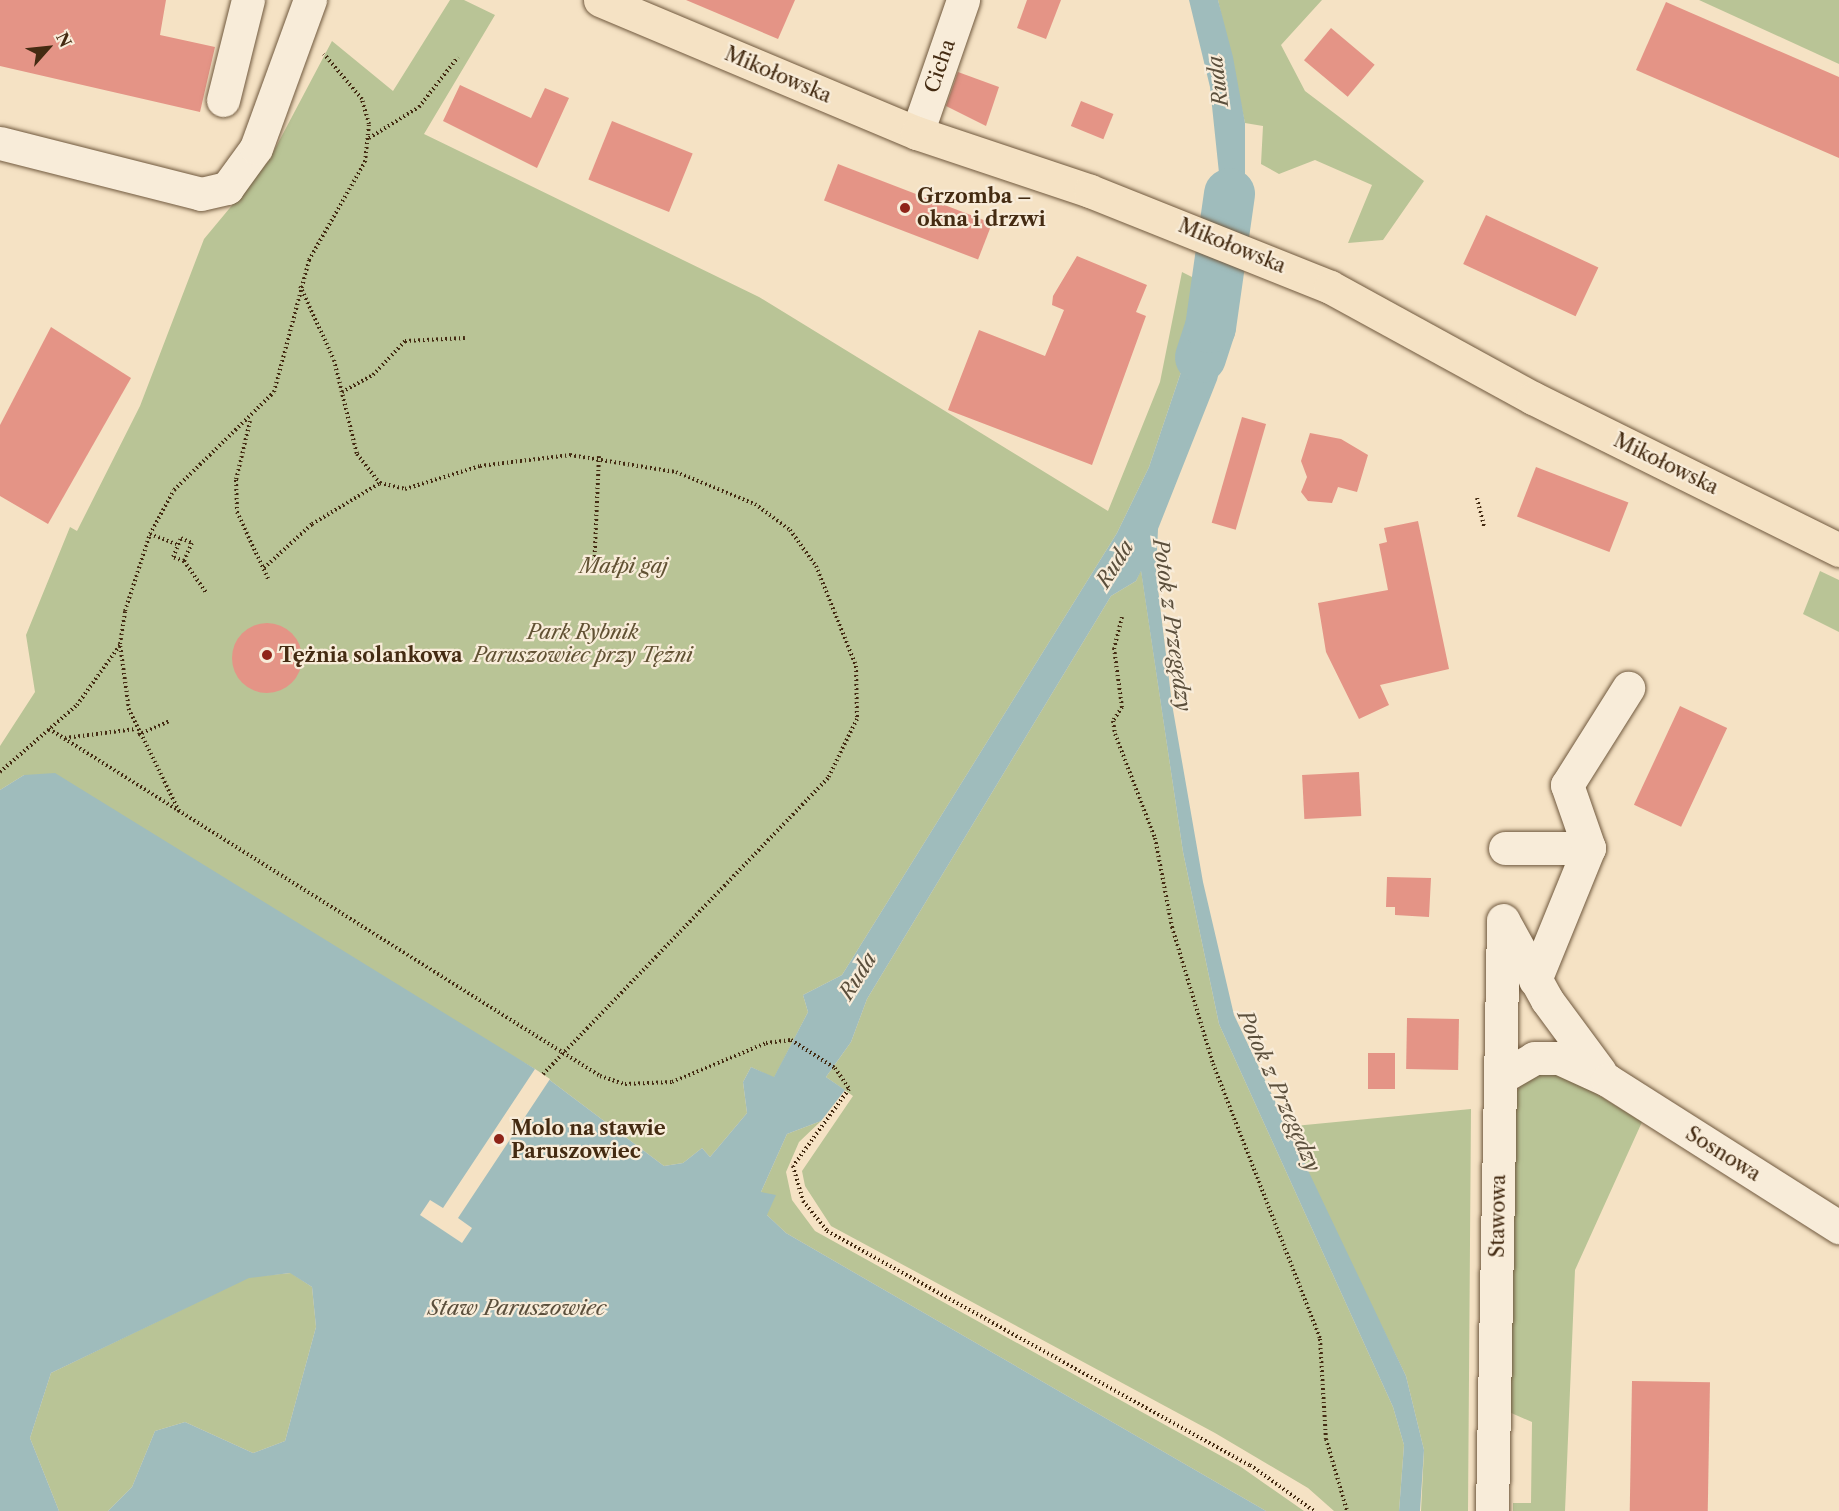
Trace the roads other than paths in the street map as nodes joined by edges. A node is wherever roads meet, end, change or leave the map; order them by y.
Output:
1 (248, 0) edge
2 (310, 0) edge
3 (600, 0) edge
4 (963, 0) edge
5 (223, 100) dead end
6 (916, 133) junction
7 (0, 143) edge
8 (1839, 550) edge
9 (1628, 688) dead end
10 (1505, 848) dead end
11 (1589, 848) junction
12 (1535, 980) junction
13 (1501, 1015) junction
14 (1565, 1048) junction
15 (1500, 1078) junction
16 (1839, 1227) edge
17 (1492, 1511) edge

1 - 5 street
2 - 7 street
3 - 6 main road, Mikołowska
4 - 6 street, Cicha
6 - 8 main road, Mikołowska
9 - 11 street
10 - 11 street
11 - 12 street
12 - 13 street, Stawowa
12 - 14 street
13 - 14 street, Sosnowa
13 - 15 street, Stawowa
14 - 15 street, Sosnowa
14 - 16 street, Sosnowa
15 - 17 street, Stawowa

